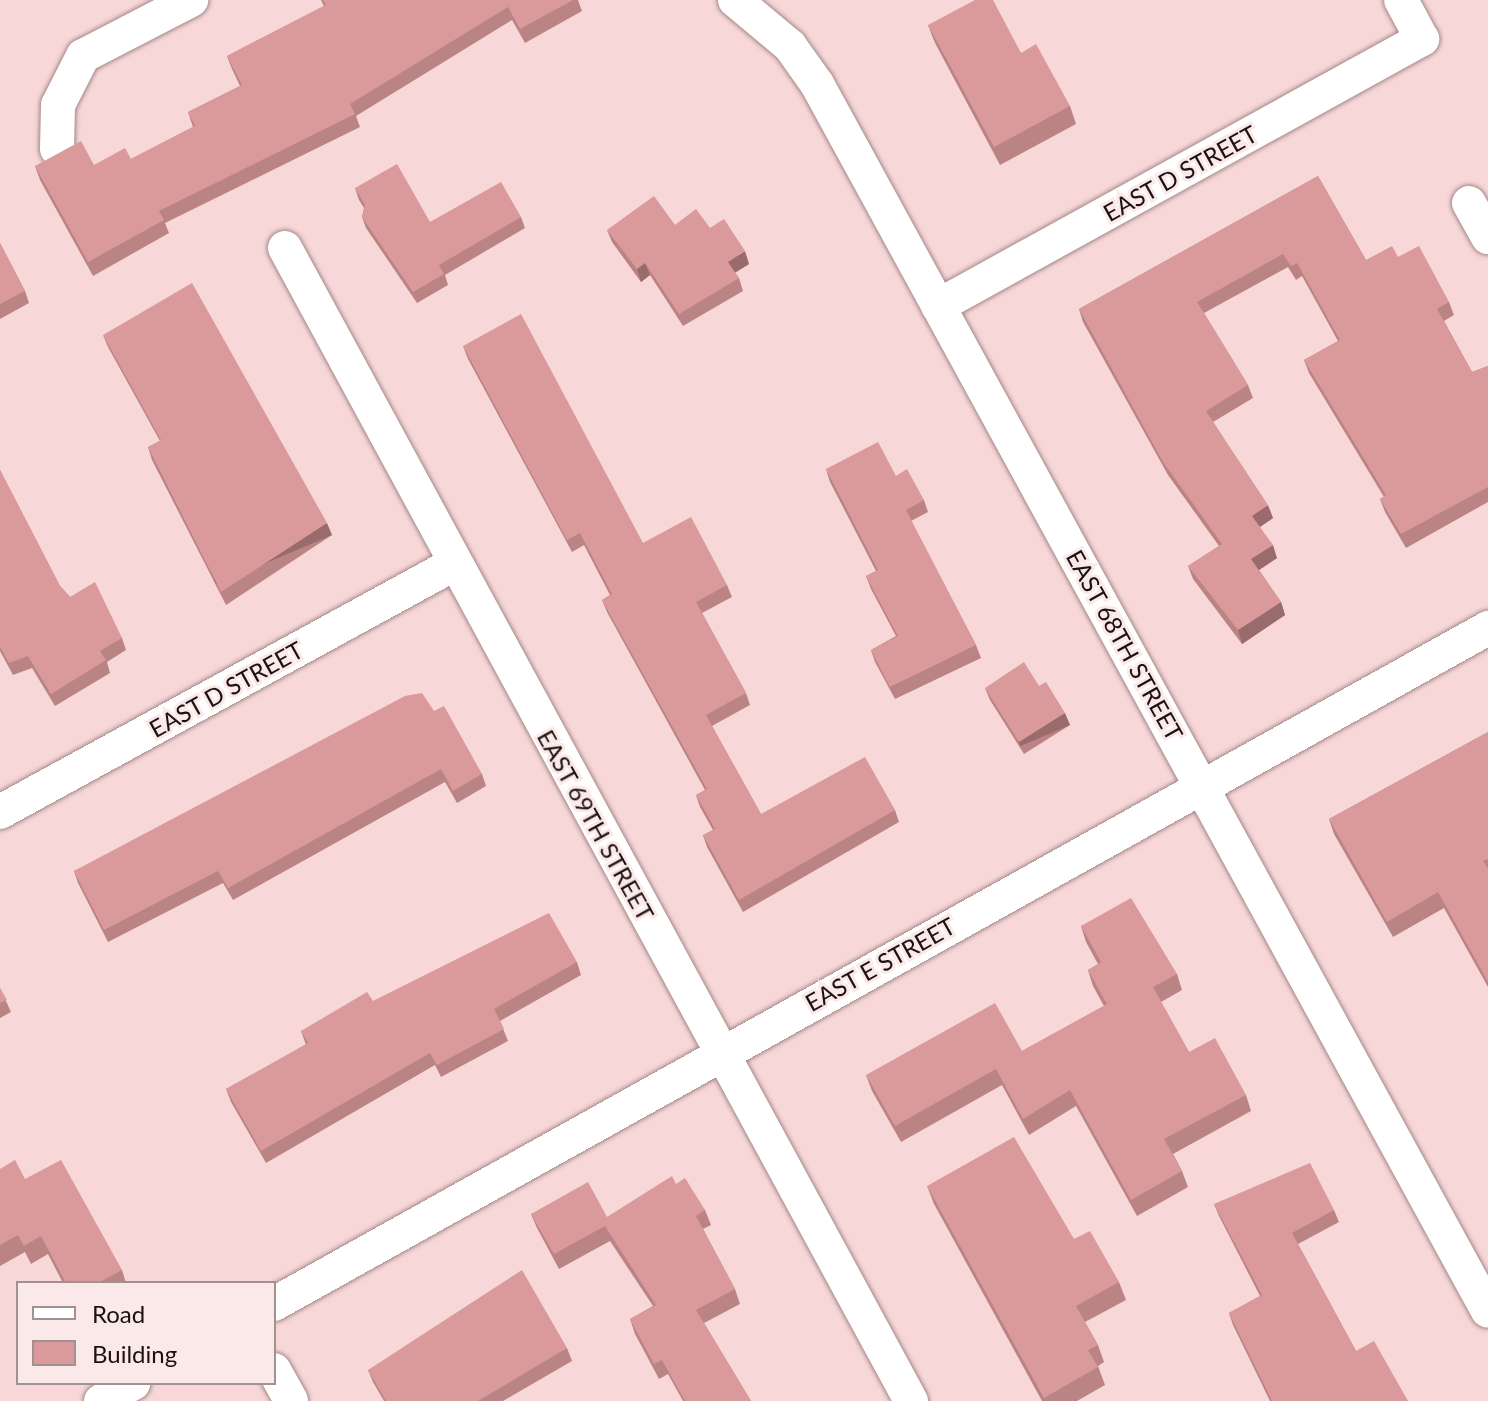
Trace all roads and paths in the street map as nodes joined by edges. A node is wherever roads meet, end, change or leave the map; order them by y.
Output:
1 (191, 0) edge
2 (735, 0) edge
3 (1401, 0) edge
4 (57, 149) dead end
5 (1469, 203) dead end
6 (1488, 237) edge
7 (285, 248) dead end
8 (938, 306) junction
9 (452, 565) junction
10 (1488, 628) edge
11 (1203, 788) junction
12 (0, 812) edge
13 (721, 1051) junction
14 (276, 1303) edge
15 (1488, 1311) edge
16 (276, 1374) edge
17 (129, 1385) edge
18 (101, 1401) edge
19 (291, 1401) edge
20 (911, 1401) edge

1 - 4 street
2 - 8 street, EAST 68TH STREET
3 - 8 street, EAST D STREET
5 - 6 street
7 - 9 street, EAST 69TH STREET
8 - 11 street, EAST 68TH STREET
9 - 12 street, EAST D STREET
9 - 13 street, EAST 69TH STREET
10 - 11 street, EAST E STREET
11 - 13 street, EAST E STREET
11 - 15 street, EAST 68TH STREET
13 - 14 street, EAST E STREET
13 - 20 street, EAST 69TH STREET
16 - 19 street
17 - 18 street

